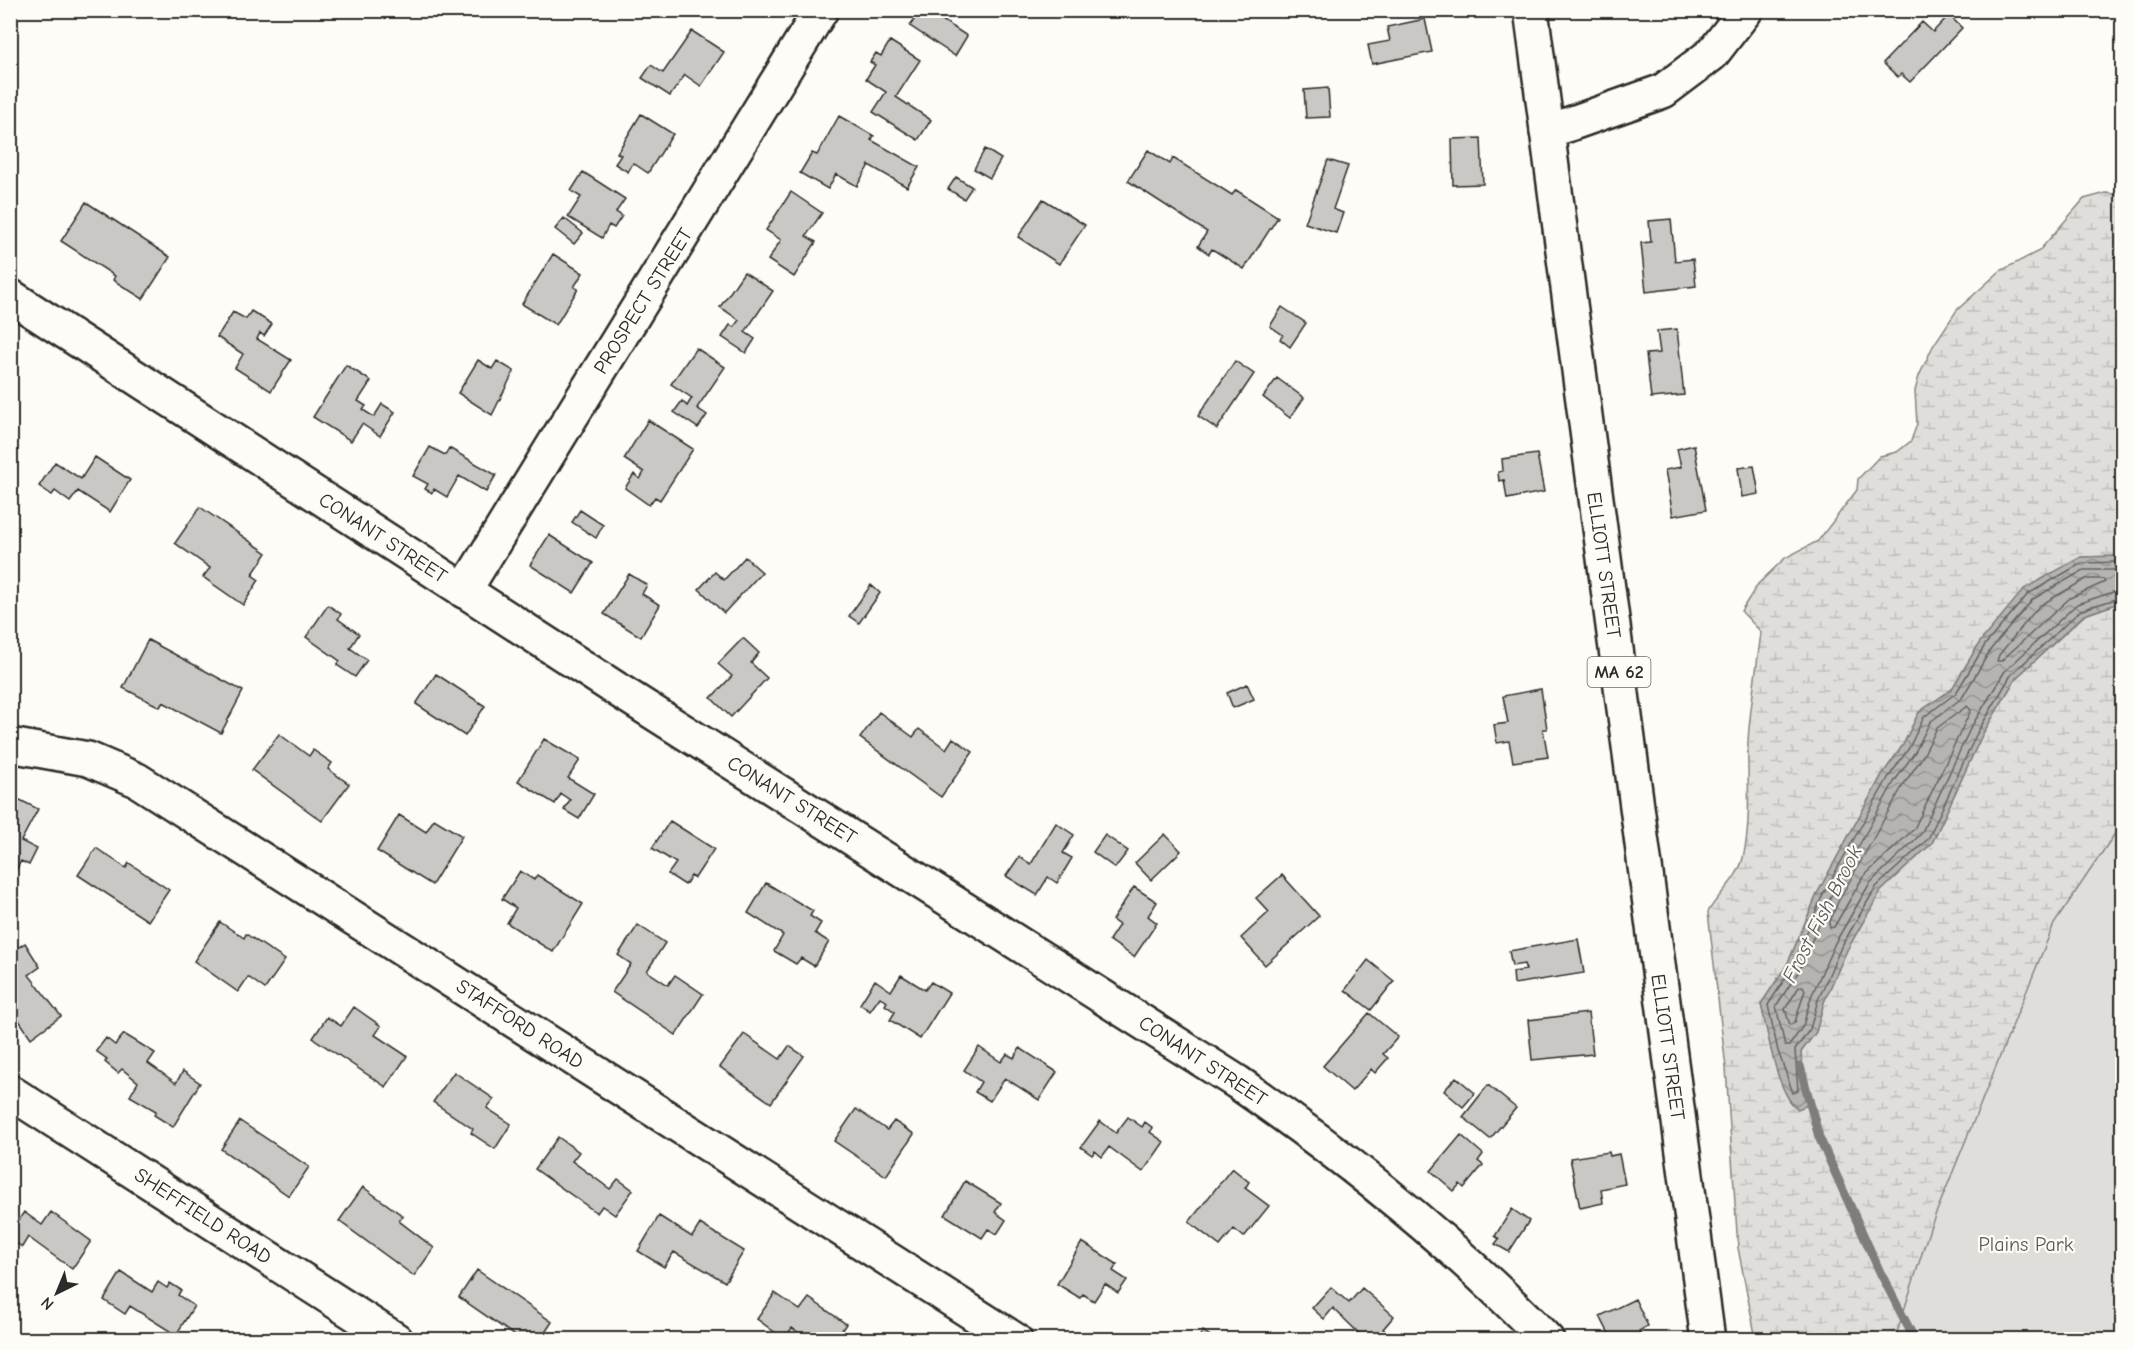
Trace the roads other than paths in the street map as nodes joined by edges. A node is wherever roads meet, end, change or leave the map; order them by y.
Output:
1 (821, 10) edge
2 (1531, 10) edge
3 (1746, 10) edge
4 (1547, 132) junction
5 (10, 296) edge
6 (464, 591) junction
7 (10, 745) edge
8 (10, 1092) edge
9 (1706, 1337) edge
10 (396, 1340) edge
11 (1015, 1340) edge
12 (1547, 1340) edge

1 - 6 main road, PROSPECT STREET
2 - 4 main road, ELLIOTT STREET / MA 62
3 - 4 main road
4 - 9 main road, ELLIOTT STREET / MA 62
5 - 6 main road, CONANT STREET
6 - 12 main road, CONANT STREET
7 - 11 main road, STAFFORD ROAD
8 - 10 main road, SHEFFIELD ROAD

